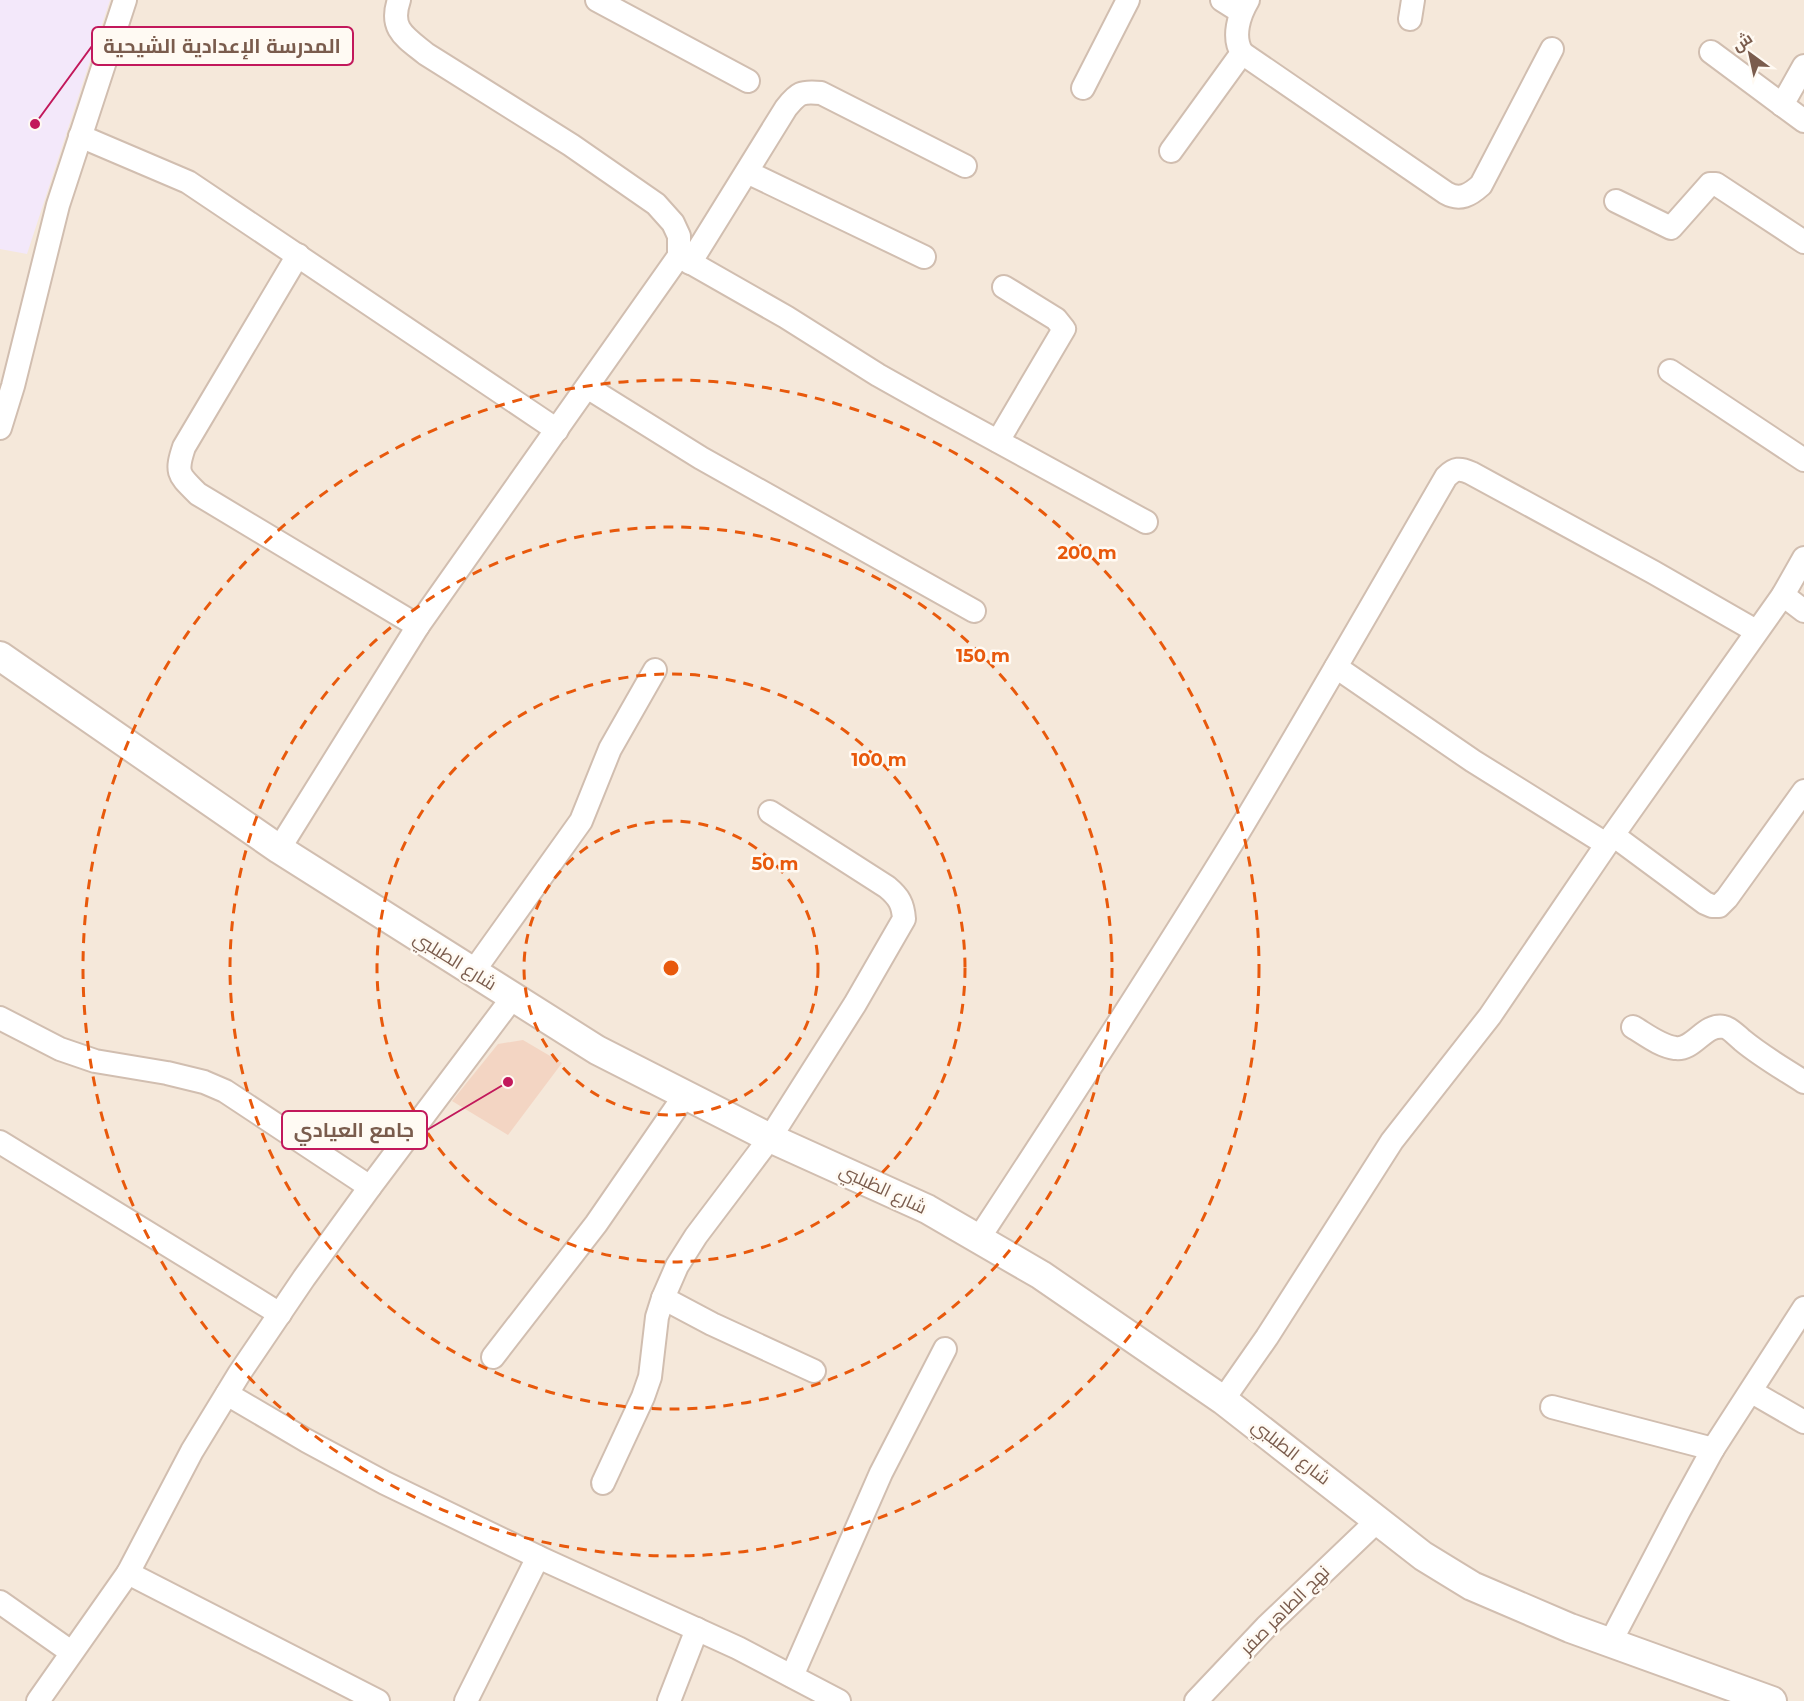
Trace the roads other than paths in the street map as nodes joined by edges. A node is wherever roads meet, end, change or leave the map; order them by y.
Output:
1 (125, 0) edge
2 (399, 0) edge
3 (1128, 0) edge
4 (607, 2) edge
5 (1237, 4) edge
6 (1552, 50) dead end
7 (1711, 52) dead end
8 (1242, 53) junction
9 (1804, 66) edge
10 (748, 81) dead end
11 (1083, 88) dead end
12 (1782, 105) junction
13 (1804, 121) edge
14 (80, 136) junction
15 (1171, 151) dead end
16 (966, 166) dead end
17 (747, 172) junction
18 (1616, 201) dead end
19 (1804, 242) edge
20 (298, 255) junction
21 (924, 256) dead end
22 (684, 259) junction
23 (1004, 288) dead end
24 (1670, 371) dead end
25 (587, 387) junction
26 (0, 428) edge
27 (557, 430) junction
28 (998, 441) junction
29 (1804, 460) edge
30 (1146, 522) dead end
31 (1804, 558) edge
32 (1783, 595) junction
33 (974, 611) dead end
34 (1804, 611) edge
35 (418, 626) junction
36 (1756, 631) junction
37 (0, 656) edge
38 (1336, 667) junction
39 (655, 669) dead end
40 (1804, 791) edge
41 (770, 812) dead end
42 (1610, 839) junction
43 (279, 849) junction
44 (473, 972) junction
45 (513, 998) junction
46 (0, 1018) edge
47 (1633, 1027) dead end
48 (1804, 1082) edge
49 (685, 1095) junction
50 (770, 1138) junction
51 (0, 1142) edge
52 (369, 1187) junction
53 (979, 1238) junction
54 (663, 1298) junction
55 (1804, 1309) edge
56 (280, 1314) junction
57 (945, 1349) dead end
58 (493, 1357) dead end
59 (814, 1371) dead end
60 (1752, 1392) junction
61 (226, 1394) junction
62 (1223, 1400) junction
63 (1552, 1407) dead end
64 (1804, 1422) edge
65 (1713, 1449) junction
66 (603, 1483) dead end
67 (1377, 1521) junction
68 (538, 1557) junction
69 (128, 1573) junction
70 (0, 1602) edge
71 (697, 1629) junction
72 (1611, 1642) junction
73 (71, 1653) junction
74 (792, 1676) junction
75 (38, 1701) edge
76 (378, 1701) edge
77 (465, 1701) edge
78 (669, 1701) edge
79 (839, 1701) edge
80 (1196, 1701) edge
81 (1772, 1701) edge

1 - 14 street
2 - 22 street
3 - 11 street
4 - 10 street
5 - 8 street
6 - 8 street
7 - 12 street
8 - 15 street
9 - 12 street
12 - 13 street
14 - 20 street
14 - 26 street
16 - 17 street
17 - 21 street
17 - 22 street
18 - 19 street
20 - 27 street
20 - 35 street
22 - 25 street
22 - 28 street
23 - 28 street
24 - 29 street
25 - 27 street
25 - 33 street
27 - 35 street
28 - 30 street
31 - 32 street
32 - 34 street
32 - 36 street
35 - 43 street
36 - 38 street
36 - 42 street
37 - 43 street, شارع الطبلبي
38 - 42 street
38 - 53 street
39 - 44 street
40 - 42 street
41 - 50 street
42 - 62 street
43 - 44 street, شارع الطبلبي
44 - 45 street, شارع الطبلبي
45 - 49 street, شارع الطبلبي
45 - 52 street
46 - 52 street
47 - 48 street
49 - 50 street, شارع الطبلبي
49 - 58 street
50 - 53 street, شارع الطبلبي
50 - 54 street
51 - 56 street
52 - 56 street
53 - 62 street, شارع الطبلبي
54 - 59 street
54 - 66 street
55 - 60 street
56 - 61 street
57 - 74 street
60 - 64 street
60 - 65 street
61 - 68 street
61 - 69 street
62 - 67 street, شارع الطبلبي
63 - 65 street
65 - 72 street
67 - 72 street, شارع الطبلبي
67 - 80 street, نهج الطاهر صفر
68 - 71 street
68 - 77 street
69 - 73 street
69 - 76 street
70 - 73 street
71 - 74 street
71 - 78 street
72 - 81 street, شارع الطبلبي
73 - 75 street
74 - 79 street

